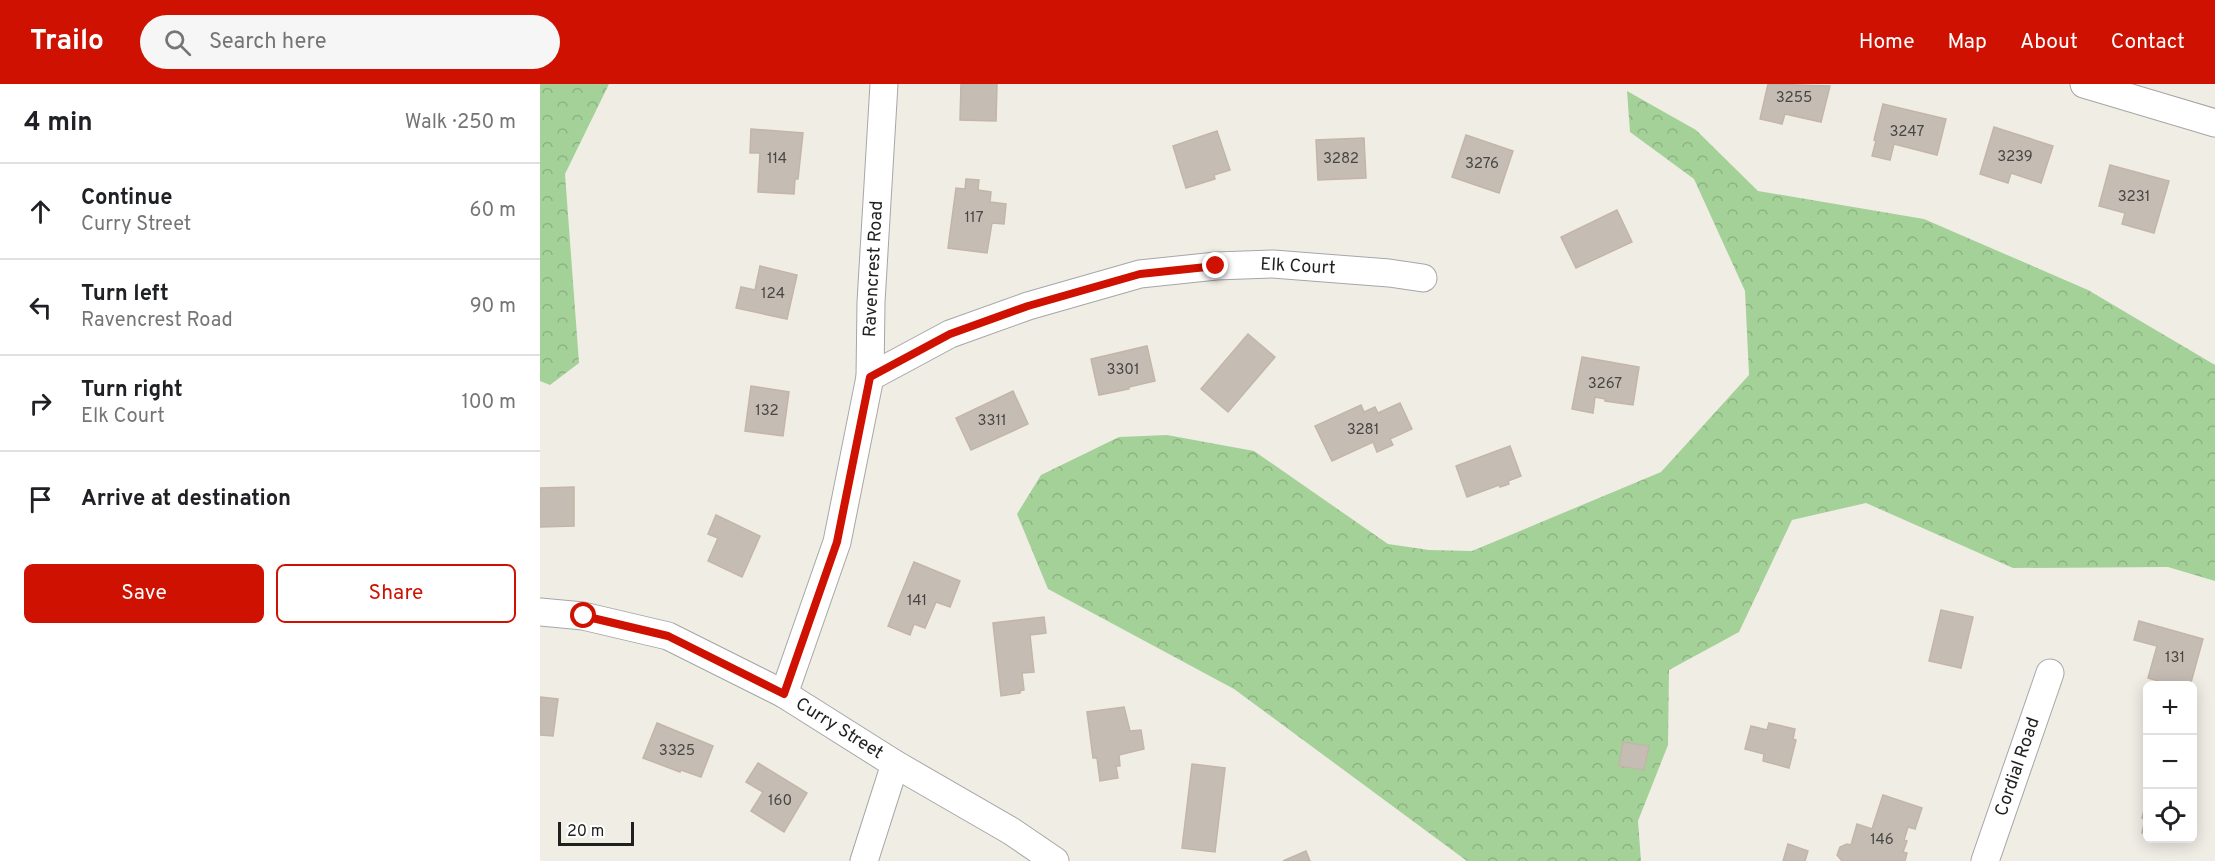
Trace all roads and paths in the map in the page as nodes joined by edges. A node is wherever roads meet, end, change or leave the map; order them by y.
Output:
1 (884, 84) edge
2 (2084, 84) edge
3 (2215, 123) edge
4 (1423, 278) dead end
5 (870, 377) junction
6 (540, 612) edge
7 (2050, 673) dead end
8 (784, 694) junction
9 (895, 764) junction
10 (864, 861) edge
11 (1055, 861) edge
12 (1985, 861) edge

1 - 5 street, Ravencrest Road
2 - 3 street
4 - 5 street, Elk Court
5 - 8 street, Ravencrest Road
6 - 8 street, Curry Street
7 - 12 street, Cordial Road
8 - 9 street, Curry Street
9 - 10 street
9 - 11 street, Curry Street

